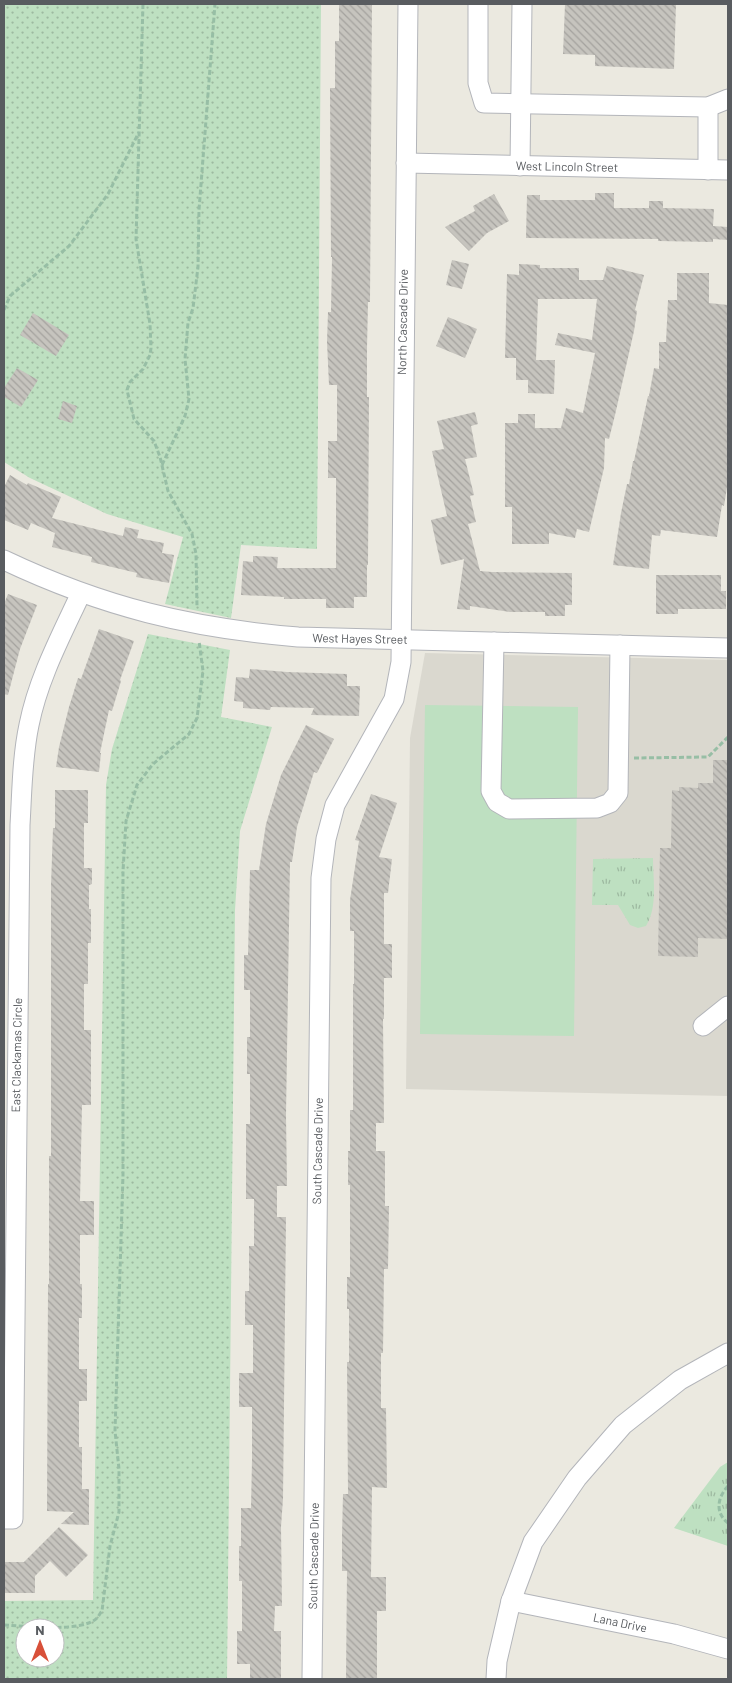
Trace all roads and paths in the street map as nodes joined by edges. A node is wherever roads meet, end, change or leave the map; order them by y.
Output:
1 (143, 4) edge
2 (215, 4) edge
3 (408, 4) edge
4 (478, 4) edge
5 (522, 4) edge
6 (728, 99) edge
7 (521, 104) junction
8 (708, 107) junction
9 (140, 130) junction
10 (406, 163) junction
11 (520, 166) junction
12 (708, 170) junction
13 (728, 170) edge
14 (4, 310) edge
15 (162, 466) junction
16 (4, 560) edge
17 (81, 593) junction
18 (198, 625) junction
19 (401, 640) junction
20 (494, 642) junction
21 (620, 645) junction
22 (728, 648) edge
23 (728, 737) edge
24 (619, 759) junction
25 (728, 1006) edge
26 (703, 1026) dead end
27 (728, 1353) edge
28 (728, 1486) edge
29 (4, 1519) edge
30 (728, 1524) edge
31 (511, 1601) junction
32 (4, 1625) edge
33 (728, 1649) edge
34 (312, 1679) edge
35 (496, 1679) edge

1 - 9 path
2 - 15 path
3 - 10 street, North Cascade Drive
4 - 7 street
5 - 7 street
6 - 8 street
7 - 8 street
7 - 11 street
8 - 12 street
9 - 14 path
9 - 15 path
10 - 11 street, West Lincoln Street
10 - 19 street, North Cascade Drive
11 - 12 street, West Lincoln Street
12 - 13 street, West Lincoln Street
15 - 18 path
16 - 17 street, West Hayes Street
17 - 18 street, West Hayes Street
17 - 29 street, East Clackamas Circle
18 - 19 street, West Hayes Street
18 - 32 path
19 - 20 street, West Hayes Street
19 - 34 street, South Cascade Drive
20 - 21 street, West Hayes Street
20 - 24 street
21 - 22 street, West Hayes Street
21 - 24 street
23 - 24 path
25 - 26 street
27 - 31 street
28 - 30 path
31 - 33 street, Lana Drive
31 - 35 street

